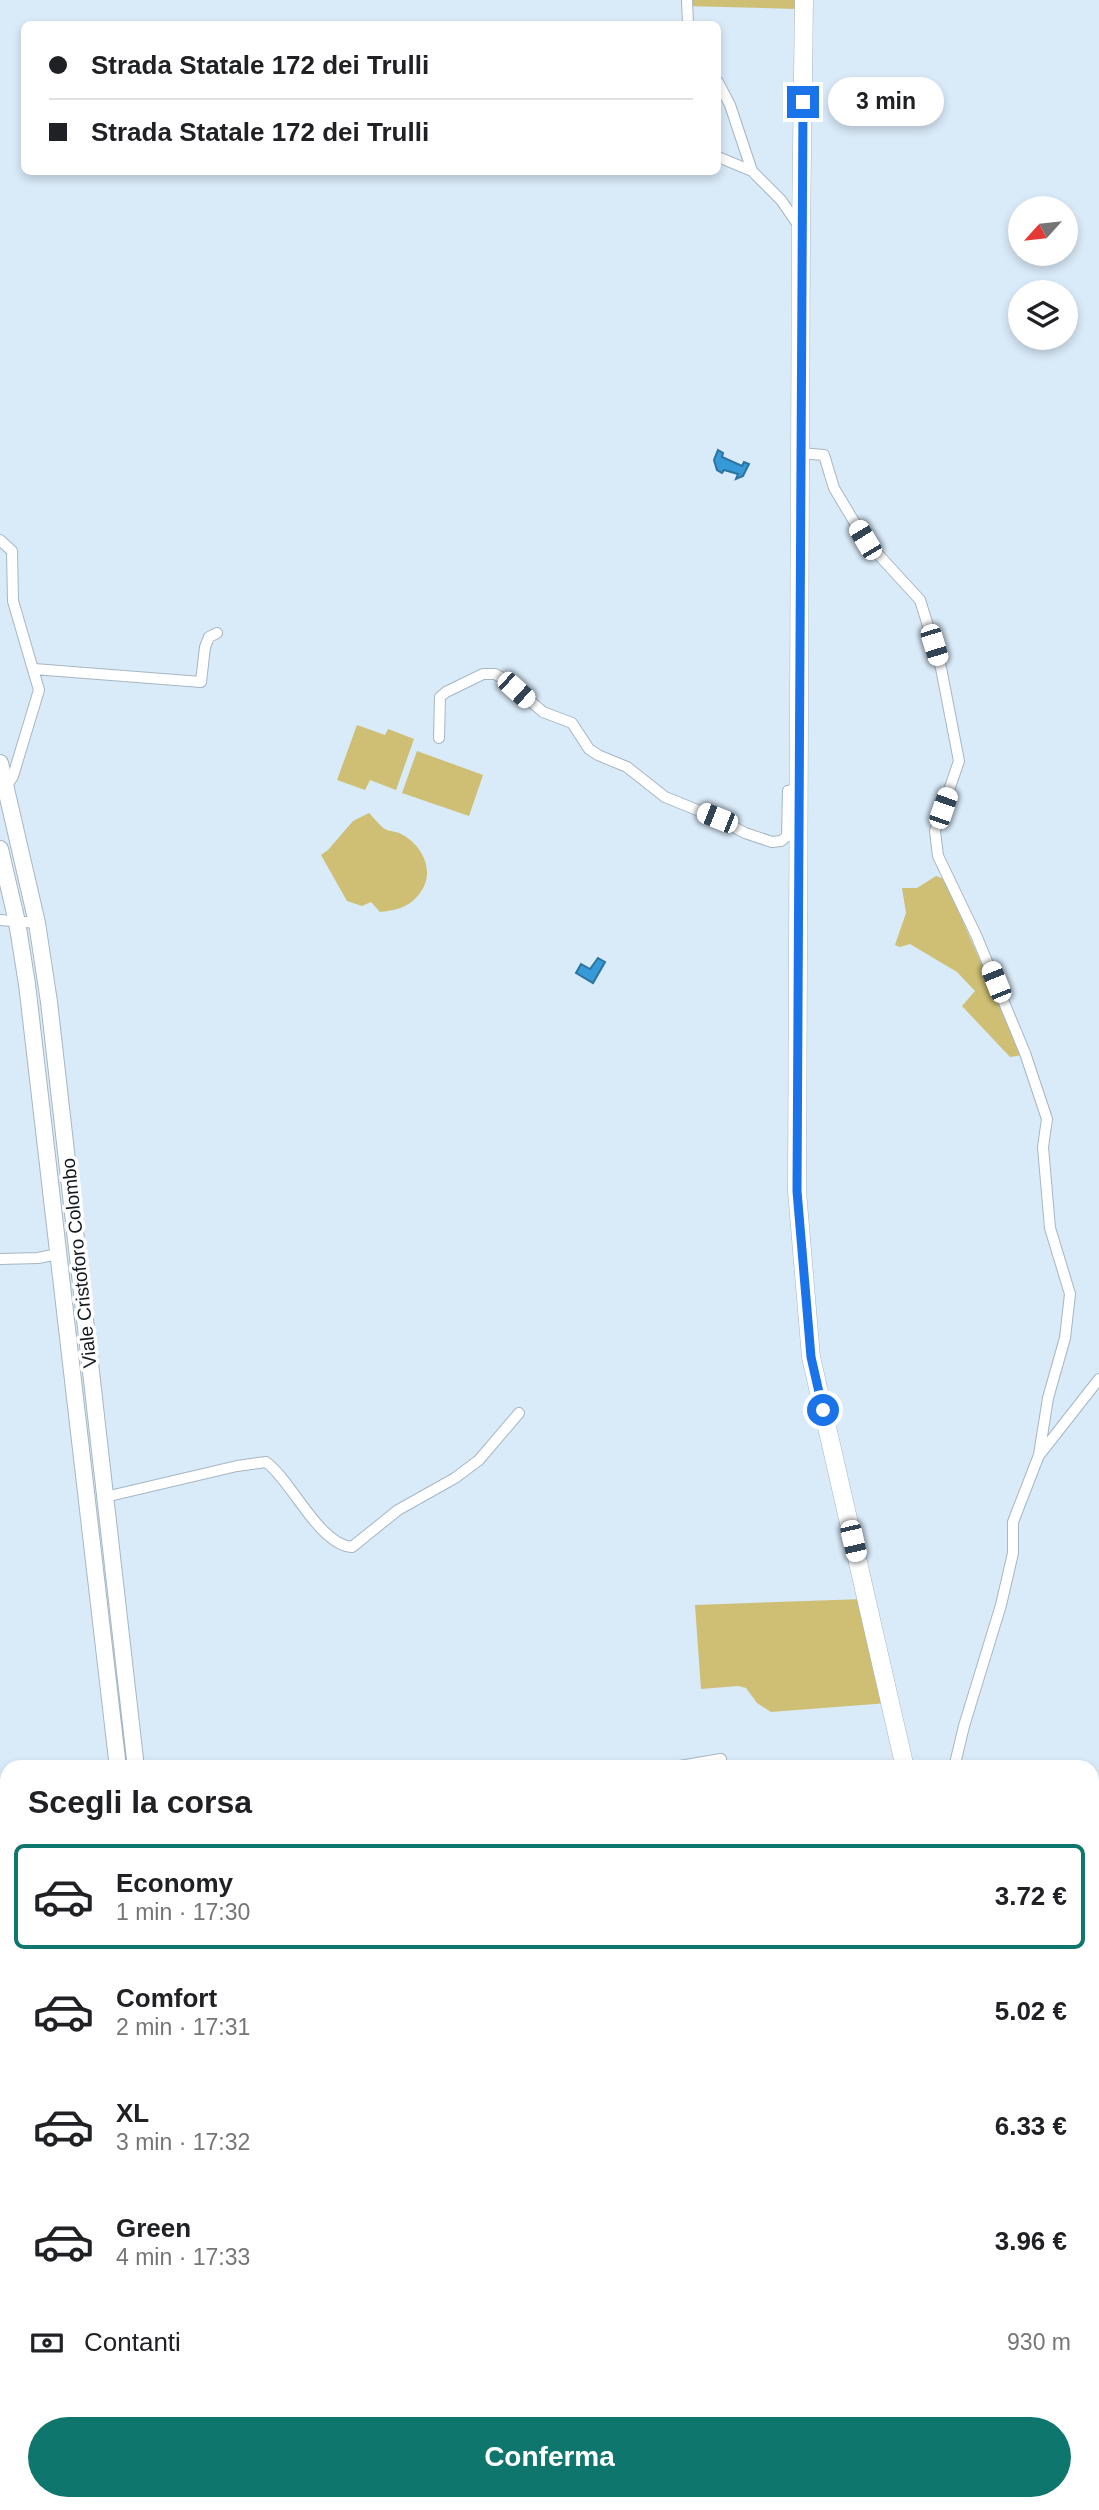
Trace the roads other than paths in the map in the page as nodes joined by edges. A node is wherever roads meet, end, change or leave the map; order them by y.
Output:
1 (687, 0) edge
2 (804, 0) edge
3 (688, 21) edge
4 (721, 88) edge
5 (721, 158) edge
6 (752, 171) junction
7 (801, 229) junction
8 (800, 453) junction
9 (0, 540) edge
10 (217, 633) dead end
11 (34, 669) junction
12 (439, 738) dead end
13 (0, 763) edge
14 (6, 787) junction
15 (798, 789) junction
16 (0, 849) edge
17 (0, 920) edge
18 (17, 922) junction
19 (37, 923) junction
20 (58, 1254) junction
21 (0, 1259) edge
22 (1099, 1379) edge
23 (519, 1413) dead end
24 (1039, 1455) junction
25 (105, 1497) junction
26 (115, 1579) junction
27 (96, 1581) junction
28 (117, 1760) edge
29 (135, 1760) edge
30 (903, 1760) edge
31 (956, 1760) edge

1 - 3 street
2 - 7 main road
4 - 6 street
5 - 6 street
6 - 7 street
7 - 8 main road
8 - 15 main road
8 - 24 street
9 - 11 street
10 - 11 street
11 - 14 street
12 - 15 street
13 - 14 main road, Viale Cristoforo Colombo
14 - 19 main road, Viale Cristoforo Colombo
15 - 30 main road
16 - 18 main road, Viale Cristoforo Colombo
17 - 18 street
18 - 19 street
18 - 20 main road, Viale Cristoforo Colombo
19 - 25 main road, Viale Cristoforo Colombo
20 - 21 street
20 - 27 main road, Viale Cristoforo Colombo
22 - 24 street
23 - 25 street
24 - 31 street
25 - 26 main road, Viale Cristoforo Colombo
26 - 27 street
26 - 29 main road, Viale Cristoforo Colombo
27 - 28 main road, Viale Cristoforo Colombo

